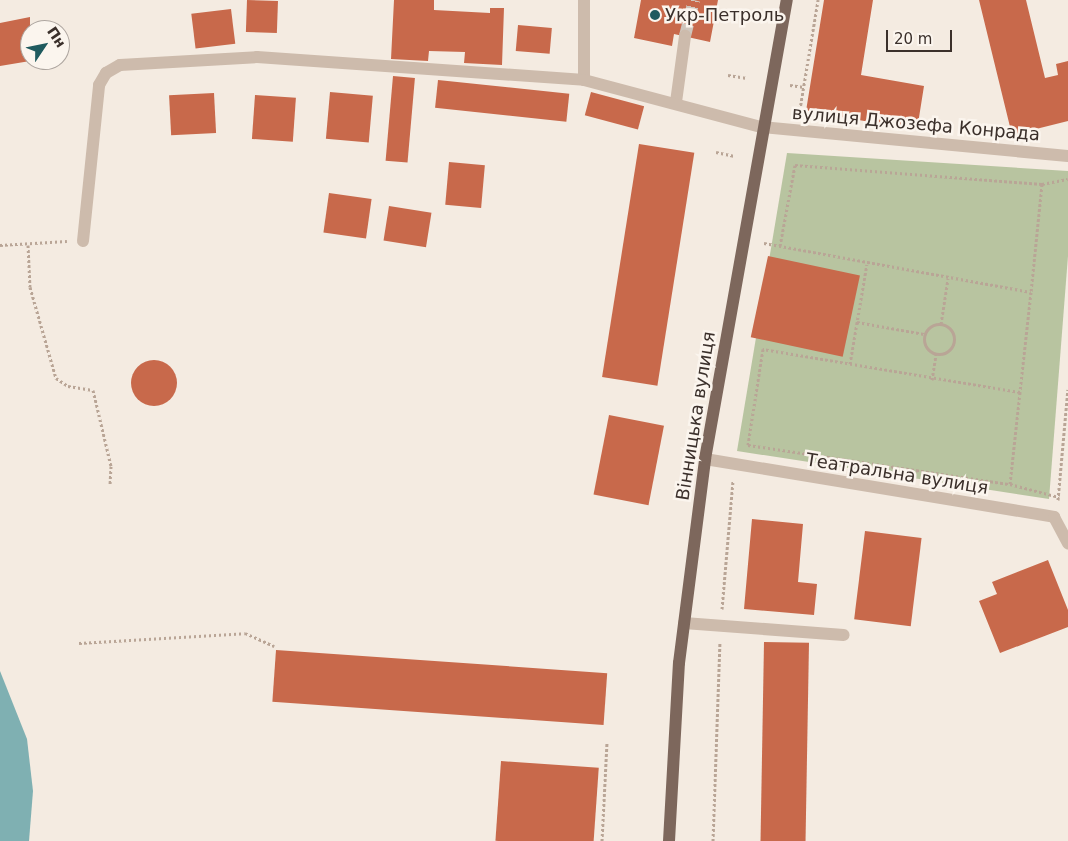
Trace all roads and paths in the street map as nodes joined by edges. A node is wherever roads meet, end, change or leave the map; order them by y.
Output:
1 (584, 0) edge
2 (787, 0) edge
3 (818, 0) edge
4 (684, 36) tunnel mouth
5 (728, 75) dead end
6 (746, 78) dead end
7 (584, 80) junction
8 (789, 85) dead end
9 (804, 88) junction
10 (676, 102) junction
11 (808, 118) dead end
12 (761, 127) junction
13 (716, 152) dead end
14 (736, 156) dead end
15 (1068, 156) edge
16 (1068, 179) edge
17 (1042, 184) junction
18 (83, 241) joint
19 (764, 243) dead end
20 (28, 244) junction
21 (0, 245) edge
22 (780, 246) junction
23 (867, 264) junction
24 (948, 279) junction
25 (1031, 292) junction
26 (857, 322) junction
27 (941, 324) junction
28 (924, 334) junction
29 (936, 354) junction
30 (850, 364) junction
31 (932, 380) junction
32 (1068, 389) edge
33 (1020, 392) junction
34 (1066, 435) edge
35 (705, 459) junction
36 (735, 465) junction
37 (1010, 484) junction
38 (110, 485) dead end
39 (1059, 497) junction
40 (1054, 517) junction
41 (1068, 543) edge
42 (684, 623) junction
43 (721, 626) junction
44 (844, 635) dead end
45 (79, 643) dead end
46 (274, 646) dead end
47 (607, 742) dead end
48 (602, 841) edge
49 (669, 841) edge
50 (713, 841) edge

1 - 7 street
2 - 12 main road, Вінницька вулиця
3 - 9 path
4 - 10 street
5 - 6 path
7 - 10 street, вулиця Джозефа Конрада
7 - 18 street, вулиця Джозефа Конрада
8 - 9 path
9 - 11 path
10 - 12 street, вулиця Джозефа Конрада
12 - 15 street, вулиця Джозефа Конрада
12 - 35 main road, Вінницька вулиця
13 - 14 path
16 - 17 path
17 - 22 path
17 - 25 path
18 - 20 path
19 - 22 path
20 - 21 path
20 - 38 path
22 - 23 path
23 - 24 path
23 - 26 path
24 - 25 path
24 - 27 path
25 - 33 path
26 - 28 path
26 - 30 path
27 - 28 path
27 - 29 path
28 - 29 path
29 - 31 path
30 - 31 path
30 - 37 path
31 - 33 path
32 - 34 path
33 - 37 path
34 - 39 path
35 - 36 street, Театральна вулиця
35 - 42 main road, Вінницька вулиця
36 - 40 street, Театральна вулиця
36 - 43 path
37 - 39 path
39 - 40 path
40 - 41 street
42 - 43 street
42 - 49 main road, Вінницька вулиця
43 - 44 street
43 - 50 path
45 - 46 path
47 - 48 path

